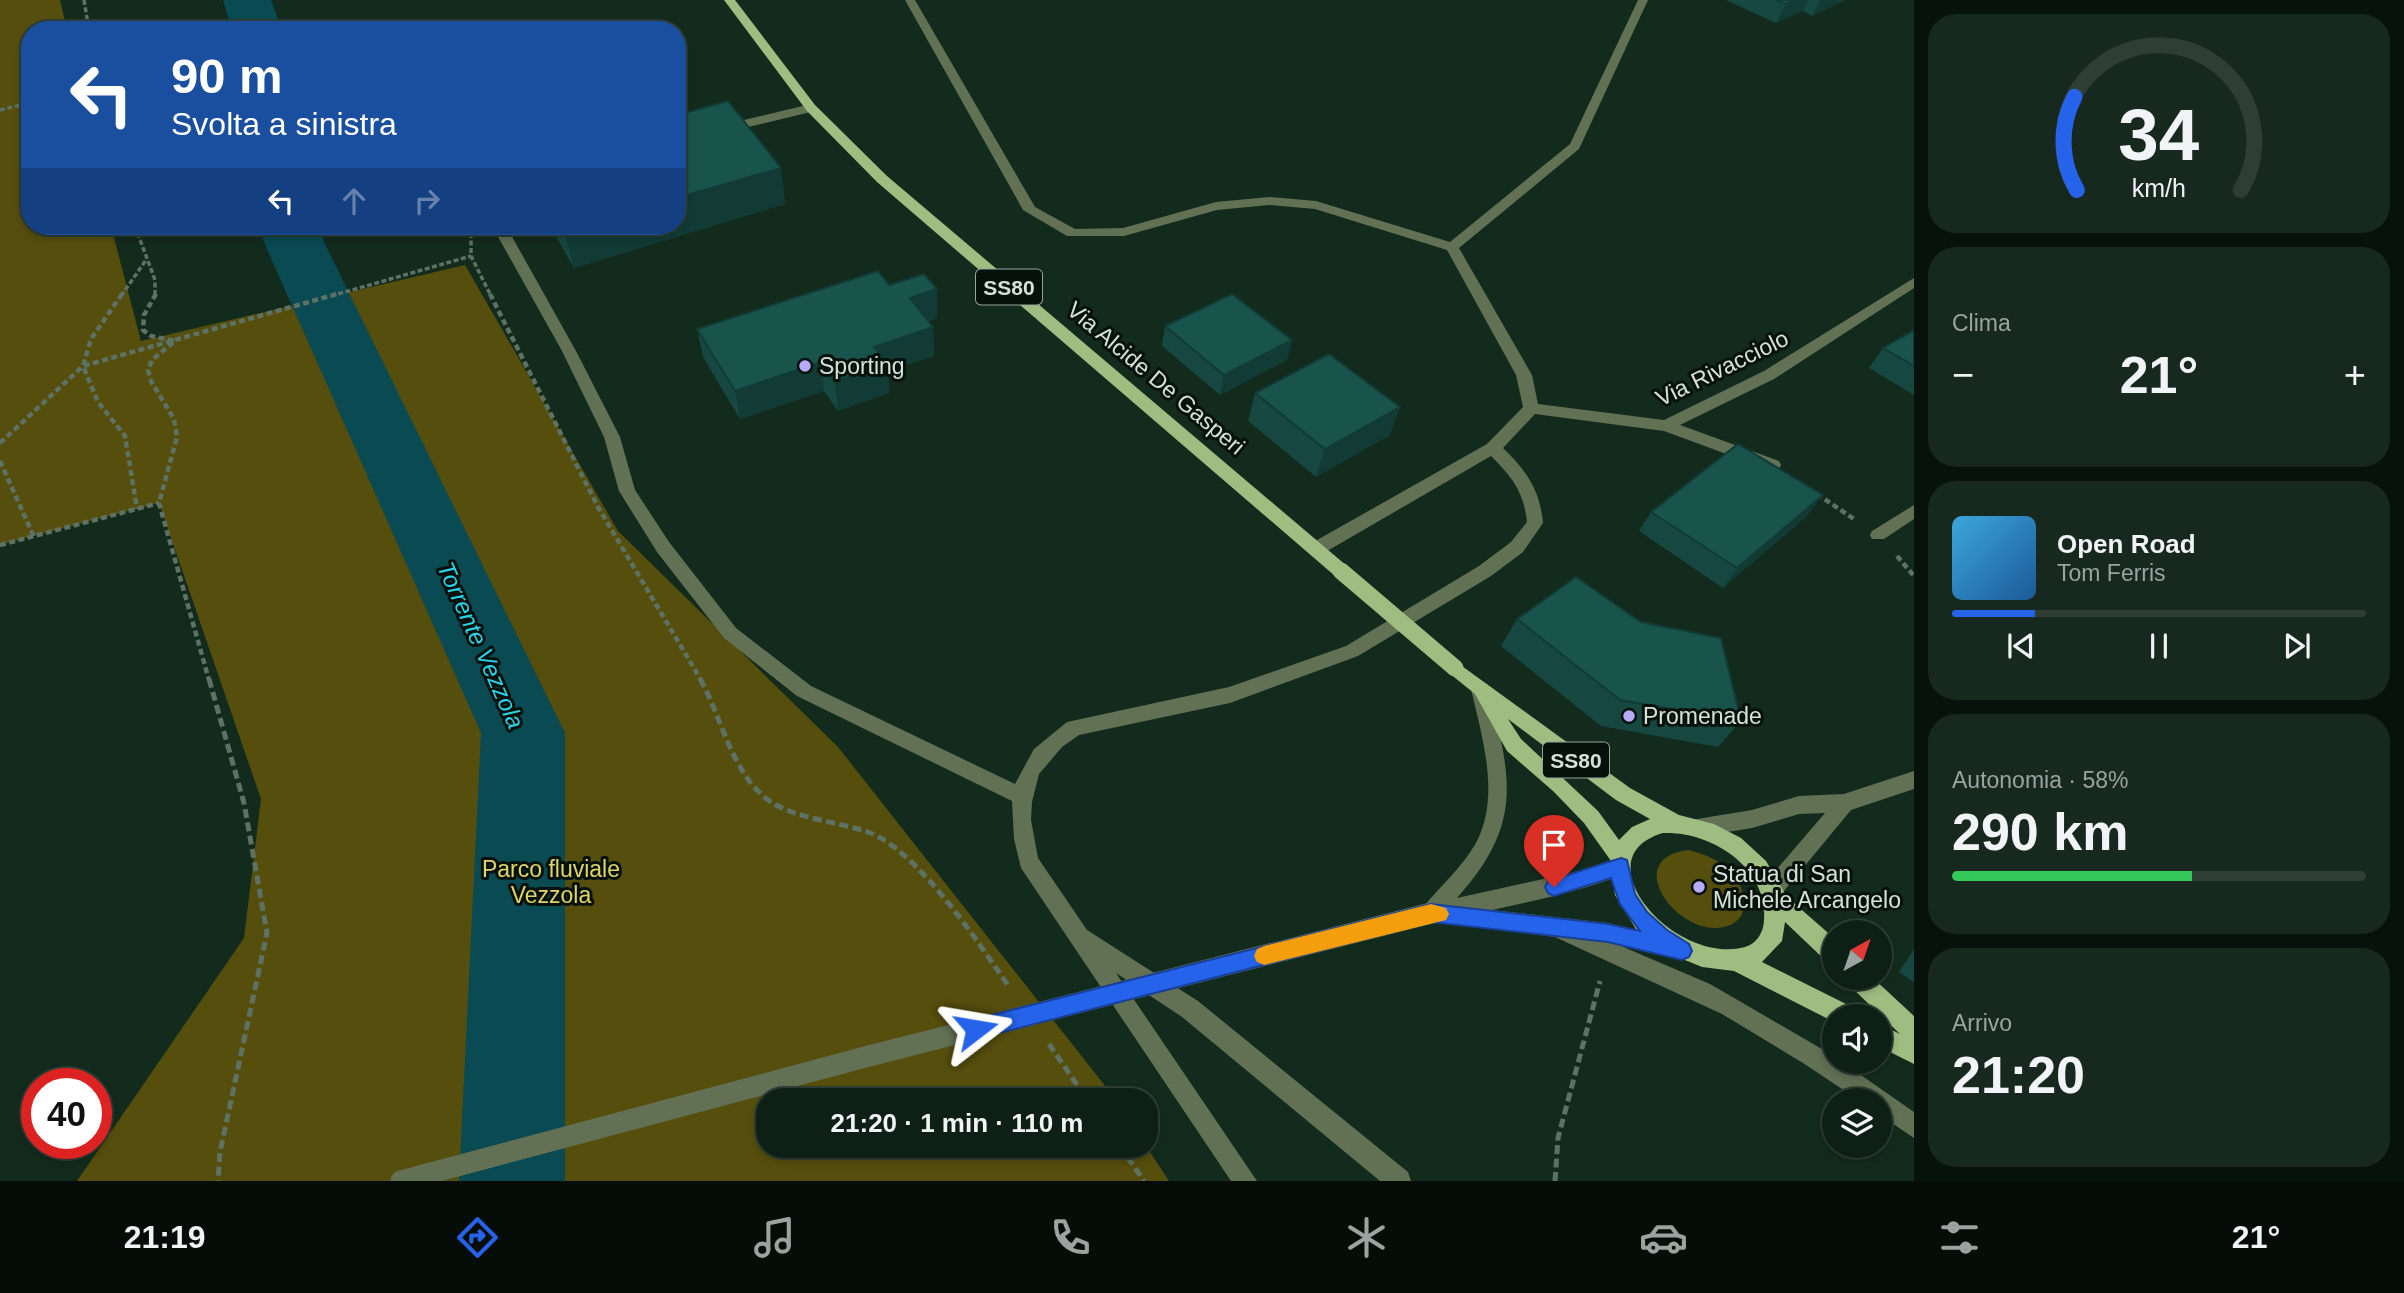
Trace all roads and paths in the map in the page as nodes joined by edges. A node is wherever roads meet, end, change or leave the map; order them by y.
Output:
1 (84, 0) edge
2 (729, 0) edge
3 (910, 0) edge
4 (1643, 0) edge
5 (88, 21) edge
6 (21, 105) edge
7 (811, 108) junction
8 (0, 110) edge
9 (686, 138) edge
10 (138, 235) edge
11 (504, 235) edge
12 (1452, 247) junction
13 (146, 260) junction
14 (1914, 282) edge
15 (175, 341) junction
16 (83, 366) junction
17 (1531, 408) junction
18 (1666, 426) junction
19 (0, 443) edge
20 (1493, 447) junction
21 (0, 461) edge
22 (1773, 464) joint
23 (159, 503) junction
24 (137, 509) junction
25 (1914, 511) edge
26 (1878, 535) junction
27 (34, 537) junction
28 (0, 545) edge
29 (1316, 549) junction
30 (1914, 576) edge
31 (1480, 689) junction
32 (1914, 780) edge
33 (1023, 797) junction
34 (1844, 803) junction
35 (1686, 826) junction
36 (1621, 862) junction
37 (1774, 895) junction
38 (1431, 913) junction
39 (1561, 929) junction
40 (1077, 934) junction
41 (1822, 942) edge
42 (1682, 951) junction
43 (1607, 953) junction
44 (1737, 961) junction
45 (1870, 990) edge
46 (1018, 1000) dead end
47 (1822, 1004) edge
48 (1914, 1031) edge
49 (1042, 1034) dead end
50 (1892, 1041) edge
51 (1914, 1053) edge
52 (1079, 1088) edge
53 (1914, 1126) edge
54 (1128, 1158) edge
55 (218, 1181) edge
56 (401, 1181) edge
57 (1144, 1181) edge
58 (1245, 1181) edge
59 (1399, 1181) edge
60 (1555, 1181) edge

1 - 5 path
2 - 7 main road, Via Alcide De Gasperi / SS80
3 - 12 street
4 - 12 street
6 - 8 path
7 - 9 street
7 - 29 main road, Via Alcide De Gasperi / SS80
10 - 13 path
11 - 33 street
12 - 17 street
13 - 15 path
13 - 16 path
14 - 18 street, Via Rivacciolo
15 - 16 path
15 - 23 path
15 - 46 path
16 - 19 path
16 - 24 path
17 - 18 street, Via Rivacciolo
17 - 20 street
18 - 22 street
20 - 29 street
20 - 33 street
21 - 27 path
22 - 26 path
23 - 24 path
23 - 55 path
24 - 27 path
25 - 26 street
26 - 30 path
27 - 28 path
29 - 31 main road, Via Alcide De Gasperi / SS80, bridge
31 - 35 main road, Via Alcide De Gasperi / SS80
31 - 36 main road, Via Alcide De Gasperi / SS80
31 - 38 street
32 - 34 street
33 - 40 street
34 - 35 street
34 - 37 street
35 - 36 main road
35 - 37 main road, SS80
36 - 38 street
36 - 42 main road, SS80
37 - 41 main road, SS80
37 - 44 main road
38 - 39 street
38 - 56 street, bridge
39 - 42 street
39 - 43 street
40 - 58 street
40 - 59 street
42 - 44 main road, SS80
43 - 53 street
43 - 60 path
44 - 47 main road, SS80
45 - 48 main road
49 - 52 path
50 - 51 main road
54 - 57 path

